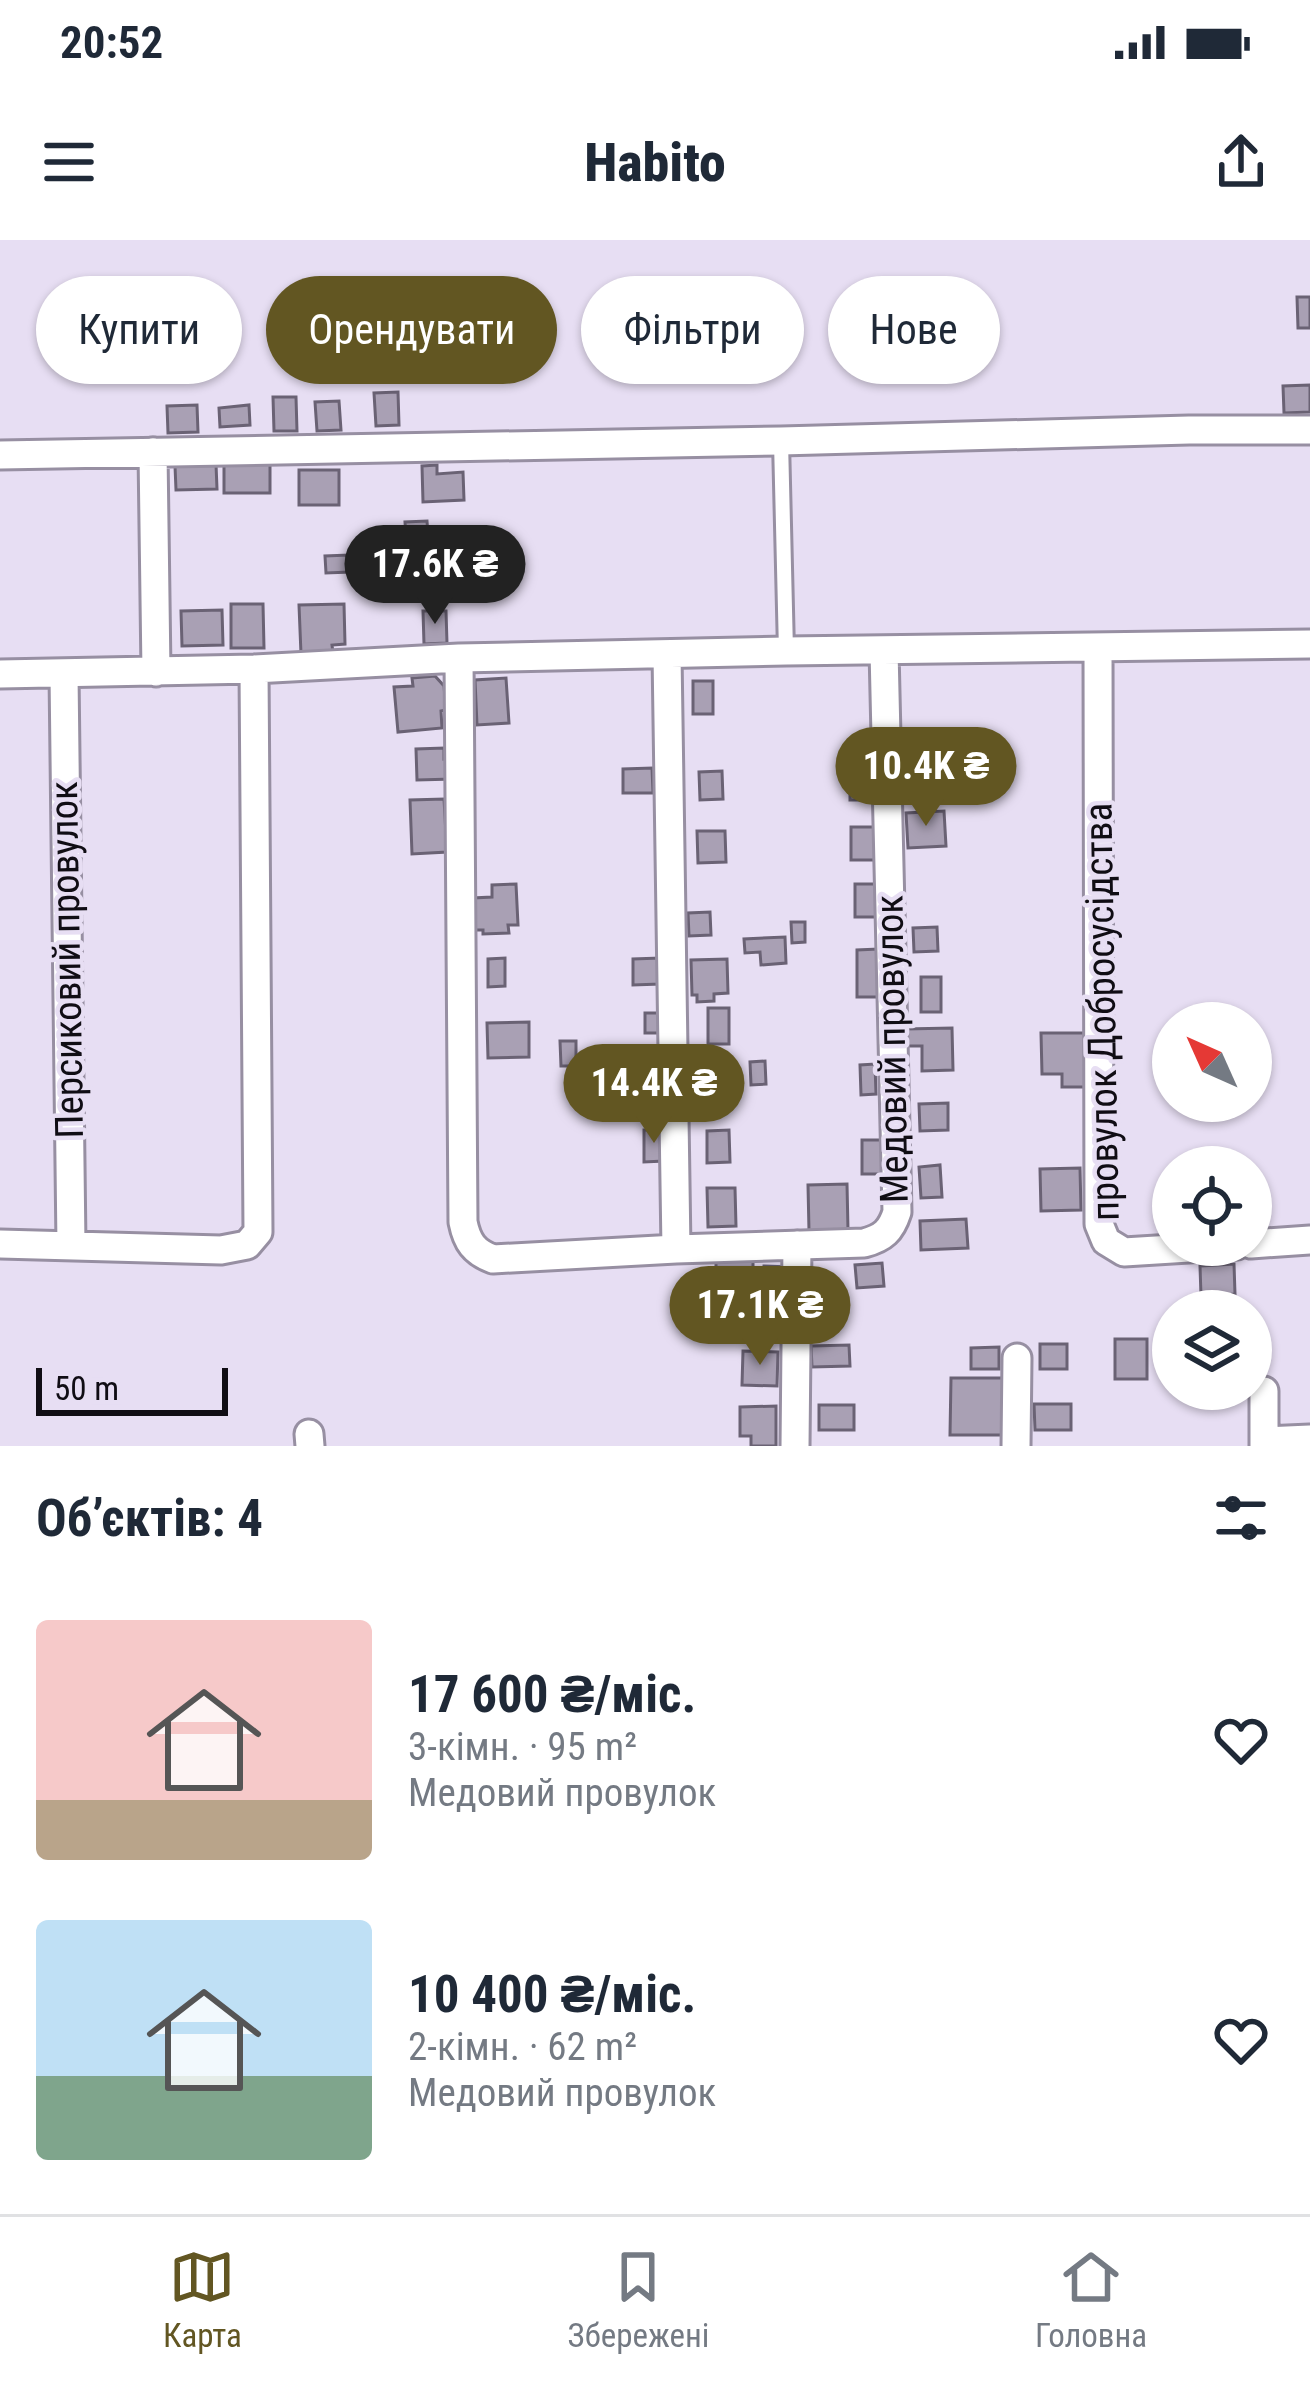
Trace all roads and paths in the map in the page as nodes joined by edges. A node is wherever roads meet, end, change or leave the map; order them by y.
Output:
1 (1310, 430) edge
2 (781, 441) junction
3 (153, 452) junction
4 (0, 455) edge
5 (1310, 644) edge
6 (1098, 647) junction
7 (884, 650) junction
8 (786, 651) junction
9 (667, 654) junction
10 (459, 658) junction
11 (254, 670) junction
12 (156, 672) junction
13 (0, 674) edge
14 (64, 674) junction
15 (1310, 1240) edge
16 (1272, 1243) edge
17 (0, 1244) edge
18 (71, 1245) junction
19 (796, 1245) junction
20 (676, 1249) junction
21 (1152, 1250) edge
22 (1016, 1358) dead end
23 (1264, 1410) edge
24 (1310, 1439) edge
25 (1264, 1443) edge
26 (795, 1446) edge
27 (1016, 1446) edge

1 - 2 street
2 - 3 street
2 - 8 lane
3 - 4 street
3 - 12 street
5 - 6 street
6 - 7 street
6 - 21 street, провулок Добросусідства
7 - 8 street
7 - 19 street, Медовий провулок
8 - 9 street
9 - 10 street
9 - 20 street
10 - 11 street
10 - 20 street, Медовий провулок
11 - 12 street
11 - 18 street
12 - 14 street
13 - 14 street
14 - 18 street, Персиковий провулок
15 - 16 street
17 - 18 street
19 - 20 street, Медовий провулок
19 - 26 street
22 - 27 street
23 - 25 street
24 - 25 street

